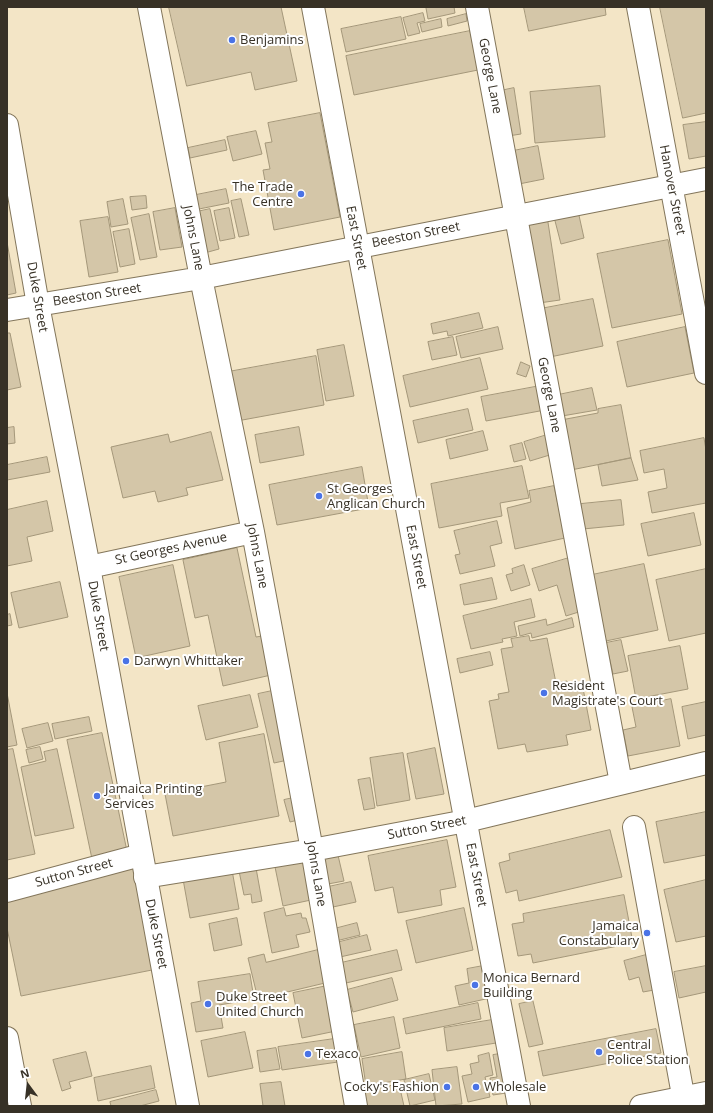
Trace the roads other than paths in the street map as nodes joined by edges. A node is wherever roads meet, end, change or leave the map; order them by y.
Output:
1 (149, 7) edge
2 (313, 7) edge
3 (477, 7) edge
4 (638, 7) edge
5 (7, 125) edge
6 (706, 179) edge
7 (671, 185) junction
8 (516, 215) junction
9 (357, 247) junction
10 (201, 278) junction
11 (38, 305) junction
12 (7, 310) edge
13 (706, 373) edge
14 (253, 532) junction
15 (89, 567) junction
16 (706, 763) edge
17 (621, 783) junction
18 (466, 821) junction
19 (634, 827) dead end
20 (312, 850) junction
21 (141, 855) junction
22 (145, 876) junction
23 (7, 891) edge
24 (7, 1038) edge
25 (706, 1093) edge
26 (684, 1102) edge
27 (20, 1106) edge
28 (188, 1106) edge
29 (356, 1106) edge
30 (519, 1106) edge
31 (641, 1106) edge

1 - 10 street, Johns Lane
2 - 9 street, East Street
3 - 8 street, George Lane
4 - 7 street, Hanover Street
5 - 11 street, Duke Street
6 - 7 street, Beeston Street
7 - 8 street, Beeston Street
7 - 13 street, Hanover Street
8 - 9 street, Beeston Street
8 - 17 street, George Lane
9 - 10 street, Beeston Street
9 - 18 street, East Street
10 - 11 street, Beeston Street
10 - 14 street, Johns Lane
11 - 12 street, Beeston Street
11 - 15 street, Duke Street
14 - 15 street, St Georges Avenue
14 - 20 street, Johns Lane
15 - 21 street, Duke Street
16 - 17 street, Sutton Street
17 - 18 street, Sutton Street
18 - 20 street, Sutton Street
18 - 30 street, East Street
19 - 26 street
20 - 22 street, Sutton Street
20 - 29 street, Johns Lane
21 - 22 street, Duke Street
21 - 23 street, Sutton Street
22 - 28 street, Duke Street
24 - 27 street
25 - 26 street
26 - 31 street

